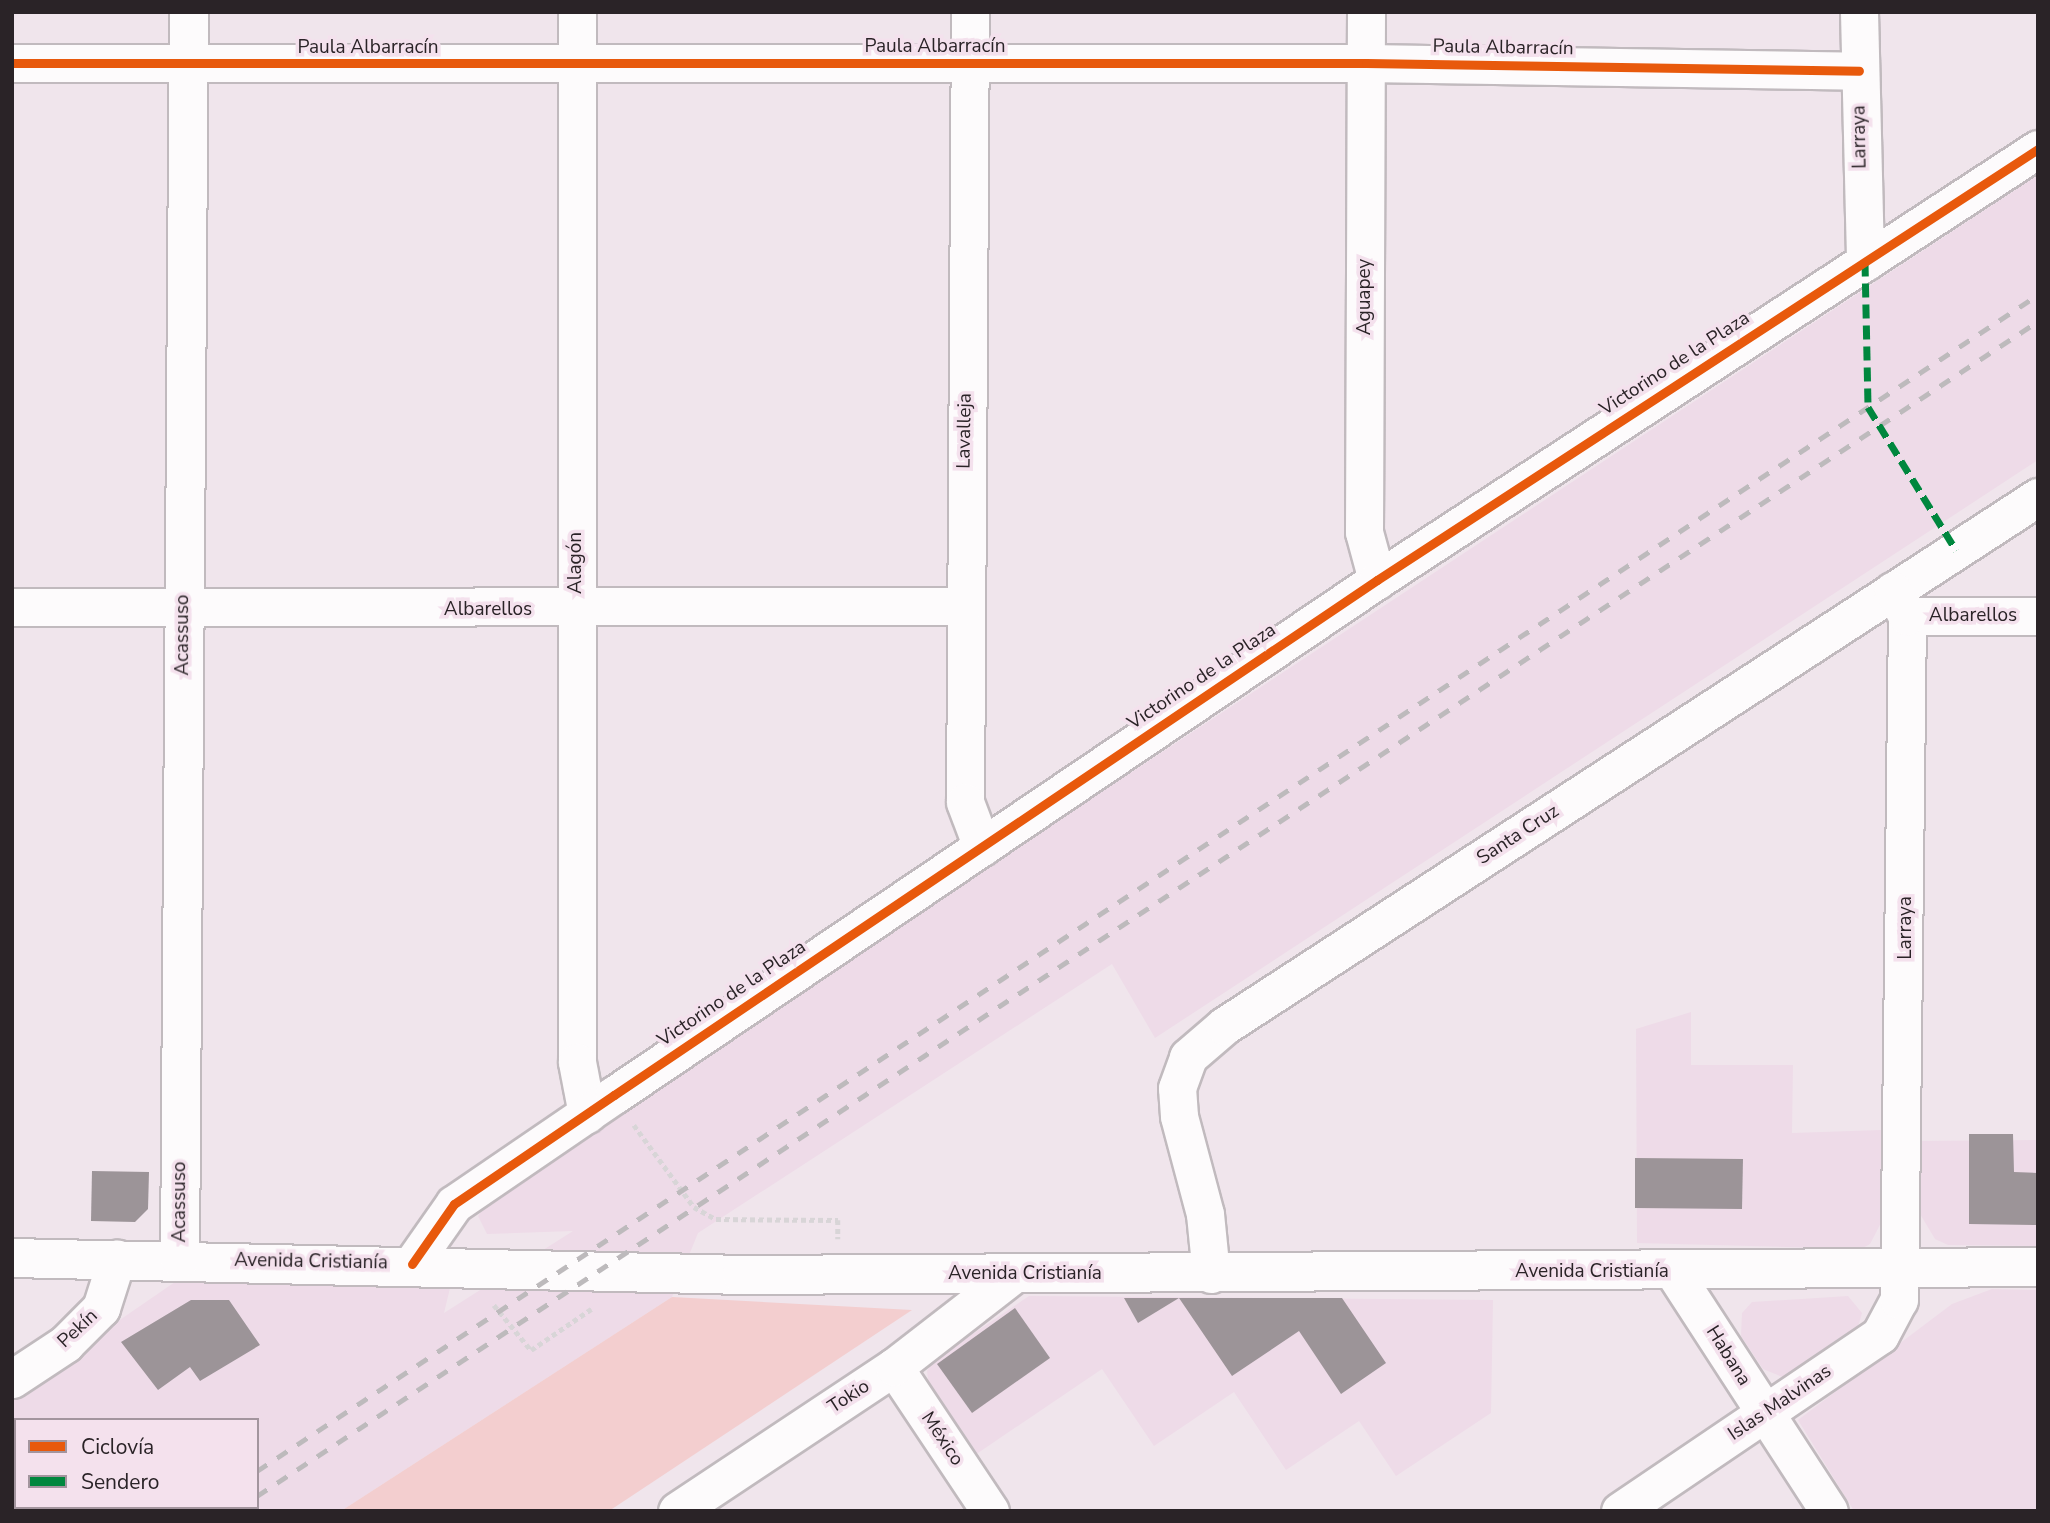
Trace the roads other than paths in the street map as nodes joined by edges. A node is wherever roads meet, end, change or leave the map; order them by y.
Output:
1 (189, 12) edge
2 (577, 12) edge
3 (970, 12) edge
4 (1366, 12) edge
5 (1859, 12) edge
6 (12, 63) edge
7 (1366, 63) junction
8 (577, 64) junction
9 (970, 64) junction
10 (189, 66) junction
11 (1859, 71) junction
12 (2038, 149) edge
13 (1865, 262) junction
14 (2038, 497) edge
15 (1377, 580) junction
16 (1900, 604) junction
17 (963, 606) junction
18 (12, 607) edge
19 (183, 608) junction
20 (576, 610) junction
21 (2038, 616) edge
22 (982, 846) junction
23 (600, 1104) junction
24 (12, 1258) edge
25 (117, 1258) junction
26 (180, 1259) junction
27 (412, 1264) junction
28 (2038, 1267) edge
29 (1904, 1269) junction
30 (1673, 1271) junction
31 (1211, 1274) junction
32 (1014, 1275) junction
33 (894, 1367) junction
34 (12, 1379) edge
35 (1765, 1415) junction
36 (677, 1511) edge
37 (990, 1511) edge
38 (1620, 1511) edge
39 (1829, 1511) edge

1 - 10 main road, Acassuso
2 - 8 street, Alagón
3 - 9 street, Lavalleja
4 - 7 street, Aguapey
5 - 11 street, Larraya
6 - 10 street, Paula Albarracín
7 - 9 street, Paula Albarracín
7 - 11 street, Paula Albarracín
7 - 15 street, Aguapey
8 - 9 street, Paula Albarracín
8 - 10 street, Paula Albarracín
8 - 20 street, Alagón
9 - 17 street, Lavalleja
10 - 19 main road, Acassuso
11 - 13 street, Larraya
12 - 13 street, Victorino de la Plaza
13 - 15 street, Victorino de la Plaza
14 - 16 street, Santa Cruz
15 - 22 street, Victorino de la Plaza
16 - 21 street, Albarellos
16 - 29 street, Larraya
16 - 31 street, Santa Cruz
17 - 20 street, Albarellos
17 - 22 street, Lavalleja
18 - 19 street, Albarellos
19 - 20 street, Albarellos
19 - 26 main road, Acassuso
20 - 23 street, Alagón
22 - 23 street, Victorino de la Plaza
23 - 27 street, Victorino de la Plaza
24 - 25 main road, Avenida Cristianía
25 - 26 main road, Avenida Cristianía
25 - 34 street, Pekín
26 - 27 main road, Avenida Cristianía
27 - 32 main road, Avenida Cristianía
28 - 29 main road, Avenida Cristianía
29 - 30 main road, Avenida Cristianía
29 - 35 street, Islas Malvinas
30 - 31 main road, Avenida Cristianía
30 - 35 street, Habana
31 - 32 main road, Avenida Cristianía
32 - 33 street, Tokio
33 - 36 street, Tokio
33 - 37 street, México
35 - 38 street, Islas Malvinas
35 - 39 street, Habana

